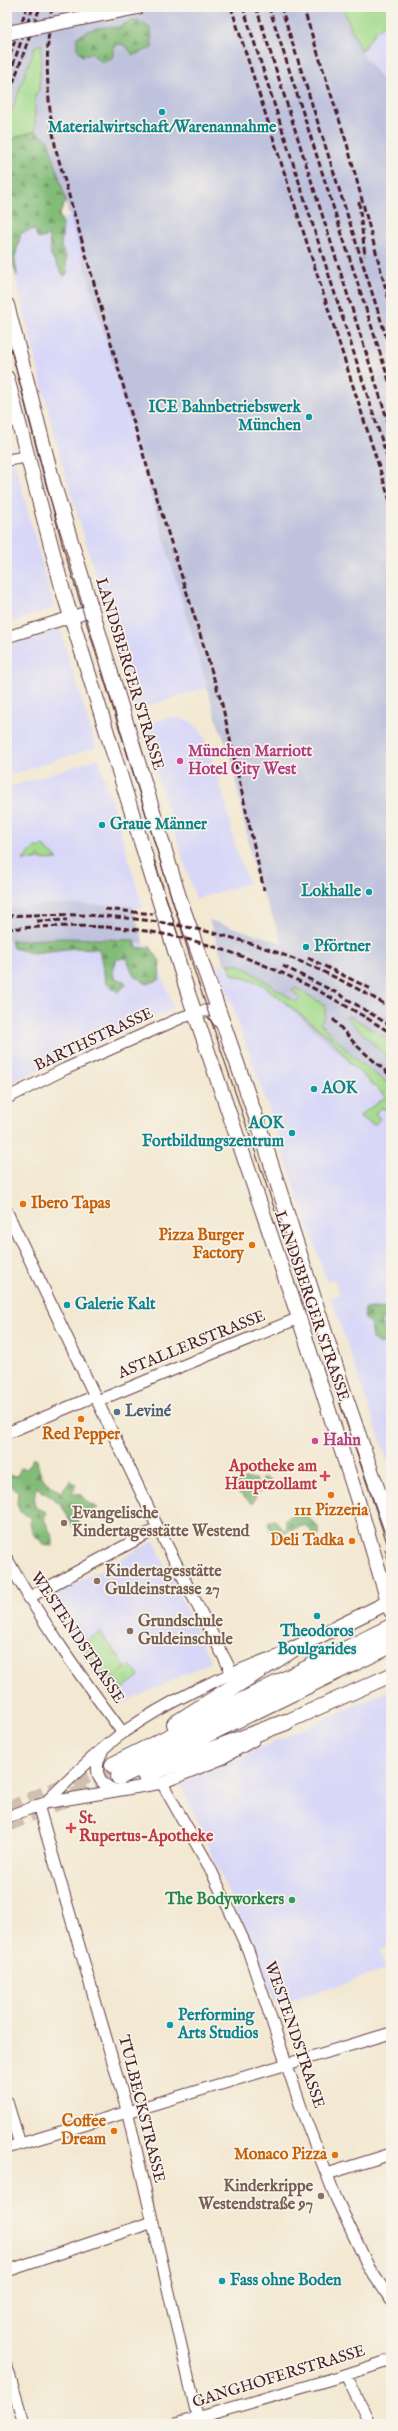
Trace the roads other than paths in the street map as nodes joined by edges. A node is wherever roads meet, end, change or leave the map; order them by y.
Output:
1 (138, 7) edge
2 (7, 33) edge
3 (7, 305) edge
4 (7, 378) edge
5 (27, 457) junction
6 (7, 460) edge
7 (93, 610) junction
8 (71, 617) junction
9 (7, 637) edge
10 (194, 1014) junction
11 (233, 1048) junction
12 (7, 1098) edge
13 (7, 1212) edge
14 (299, 1318) junction
15 (96, 1399) junction
16 (7, 1433) edge
17 (158, 1528) junction
18 (391, 1528) edge
19 (7, 1559) edge
20 (28, 1598) junction
21 (390, 1605) edge
22 (391, 1627) edge
23 (391, 1645) edge
24 (293, 1649) junction
25 (232, 1673) junction
26 (391, 1675) edge
27 (286, 1722) junction
28 (123, 1733) junction
29 (104, 1750) junction
30 (119, 1779) junction
31 (68, 1781) junction
32 (162, 1783) junction
33 (79, 1798) junction
34 (41, 1804) junction
35 (7, 1817) edge
36 (391, 2033) edge
37 (287, 2063) junction
38 (7, 2102) edge
39 (127, 2110) junction
40 (20, 2144) junction
41 (7, 2148) edge
42 (391, 2154) edge
43 (327, 2174) junction
44 (153, 2222) junction
45 (7, 2271) edge
46 (391, 2300) edge
47 (391, 2360) edge
48 (7, 2366) edge
49 (346, 2375) junction
50 (198, 2421) edge
51 (24, 2424) edge
52 (176, 2424) edge
53 (370, 2424) edge

1 - 2 main road, bridge
3 - 7 main road, LANDSBERGER STRASSE
4 - 5 main road, LANDSBERGER STRASSE
5 - 6 street
5 - 8 main road, LANDSBERGER STRASSE
7 - 8 street
7 - 11 main road, LANDSBERGER STRASSE
8 - 9 street
8 - 10 main road, LANDSBERGER STRASSE
10 - 11 street, LANDSBERGER STRASSE
10 - 12 street, BARTHSTRASSE
10 - 14 main road, LANDSBERGER STRASSE
11 - 18 main road, LANDSBERGER STRASSE
13 - 15 street
14 - 15 street, ASTALLERSTRASSE
14 - 21 main road, LANDSBERGER STRASSE
15 - 16 street, ASTALLERSTRASSE
15 - 17 street
17 - 20 street
17 - 25 street
19 - 20 street, WESTENDSTRASSE
20 - 28 street, WESTENDSTRASSE
21 - 24 main road
22 - 30 highway
23 - 30 highway
24 - 25 street
24 - 30 highway
25 - 28 street
26 - 27 main road
27 - 30 highway
27 - 32 street
28 - 29 street
29 - 30 street
29 - 31 street
30 - 32 street
30 - 33 street
31 - 33 street
31 - 34 street
32 - 37 street, WESTENDSTRASSE
33 - 34 street
34 - 35 street
34 - 39 street, TULBECKSTRASSE
36 - 37 street
37 - 39 street
37 - 43 street, WESTENDSTRASSE
38 - 40 street
39 - 40 street
39 - 44 street, TULBECKSTRASSE
40 - 41 street
42 - 43 street
43 - 46 street, WESTENDSTRASSE
44 - 45 street
44 - 50 street, TULBECKSTRASSE
47 - 49 street, GANGHOFERSTRASSE
48 - 51 street
49 - 50 street, GANGHOFERSTRASSE
49 - 53 street
50 - 52 street, GANGHOFERSTRASSE

